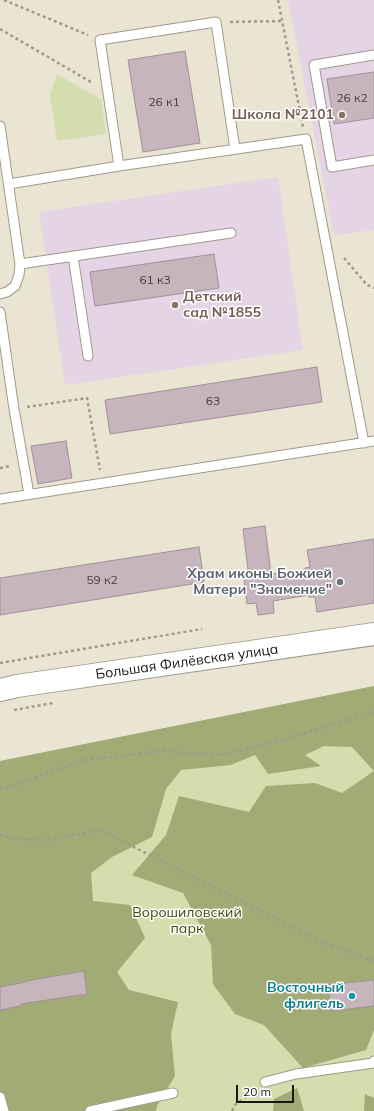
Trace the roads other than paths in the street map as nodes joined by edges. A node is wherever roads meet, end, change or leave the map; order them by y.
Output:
1 (374, 55) edge
2 (0, 126) edge
3 (235, 149) junction
4 (374, 160) edge
5 (119, 166) junction
6 (9, 184) junction
7 (231, 233) dead end
8 (73, 256) junction
9 (20, 264) junction
10 (0, 294) edge
11 (0, 312) edge
12 (88, 356) dead end
13 (374, 441) edge
14 (364, 443) junction
15 (29, 494) junction
16 (0, 499) edge
17 (374, 634) edge
18 (0, 690) edge
19 (374, 1061) edge
20 (265, 1082) road end
21 (173, 1093) dead end
22 (0, 1097) edge
23 (4, 1111) edge
24 (90, 1111) edge

1 - 4 lane
2 - 6 lane
3 - 5 lane
3 - 5 lane
3 - 14 lane
5 - 6 lane
6 - 9 lane
7 - 8 lane
8 - 9 lane
8 - 12 lane
9 - 10 lane
11 - 15 lane
13 - 14 lane
14 - 15 lane
15 - 16 lane
17 - 18 street, Большая Филёвская улица
19 - 20 lane
21 - 24 lane
22 - 23 lane

